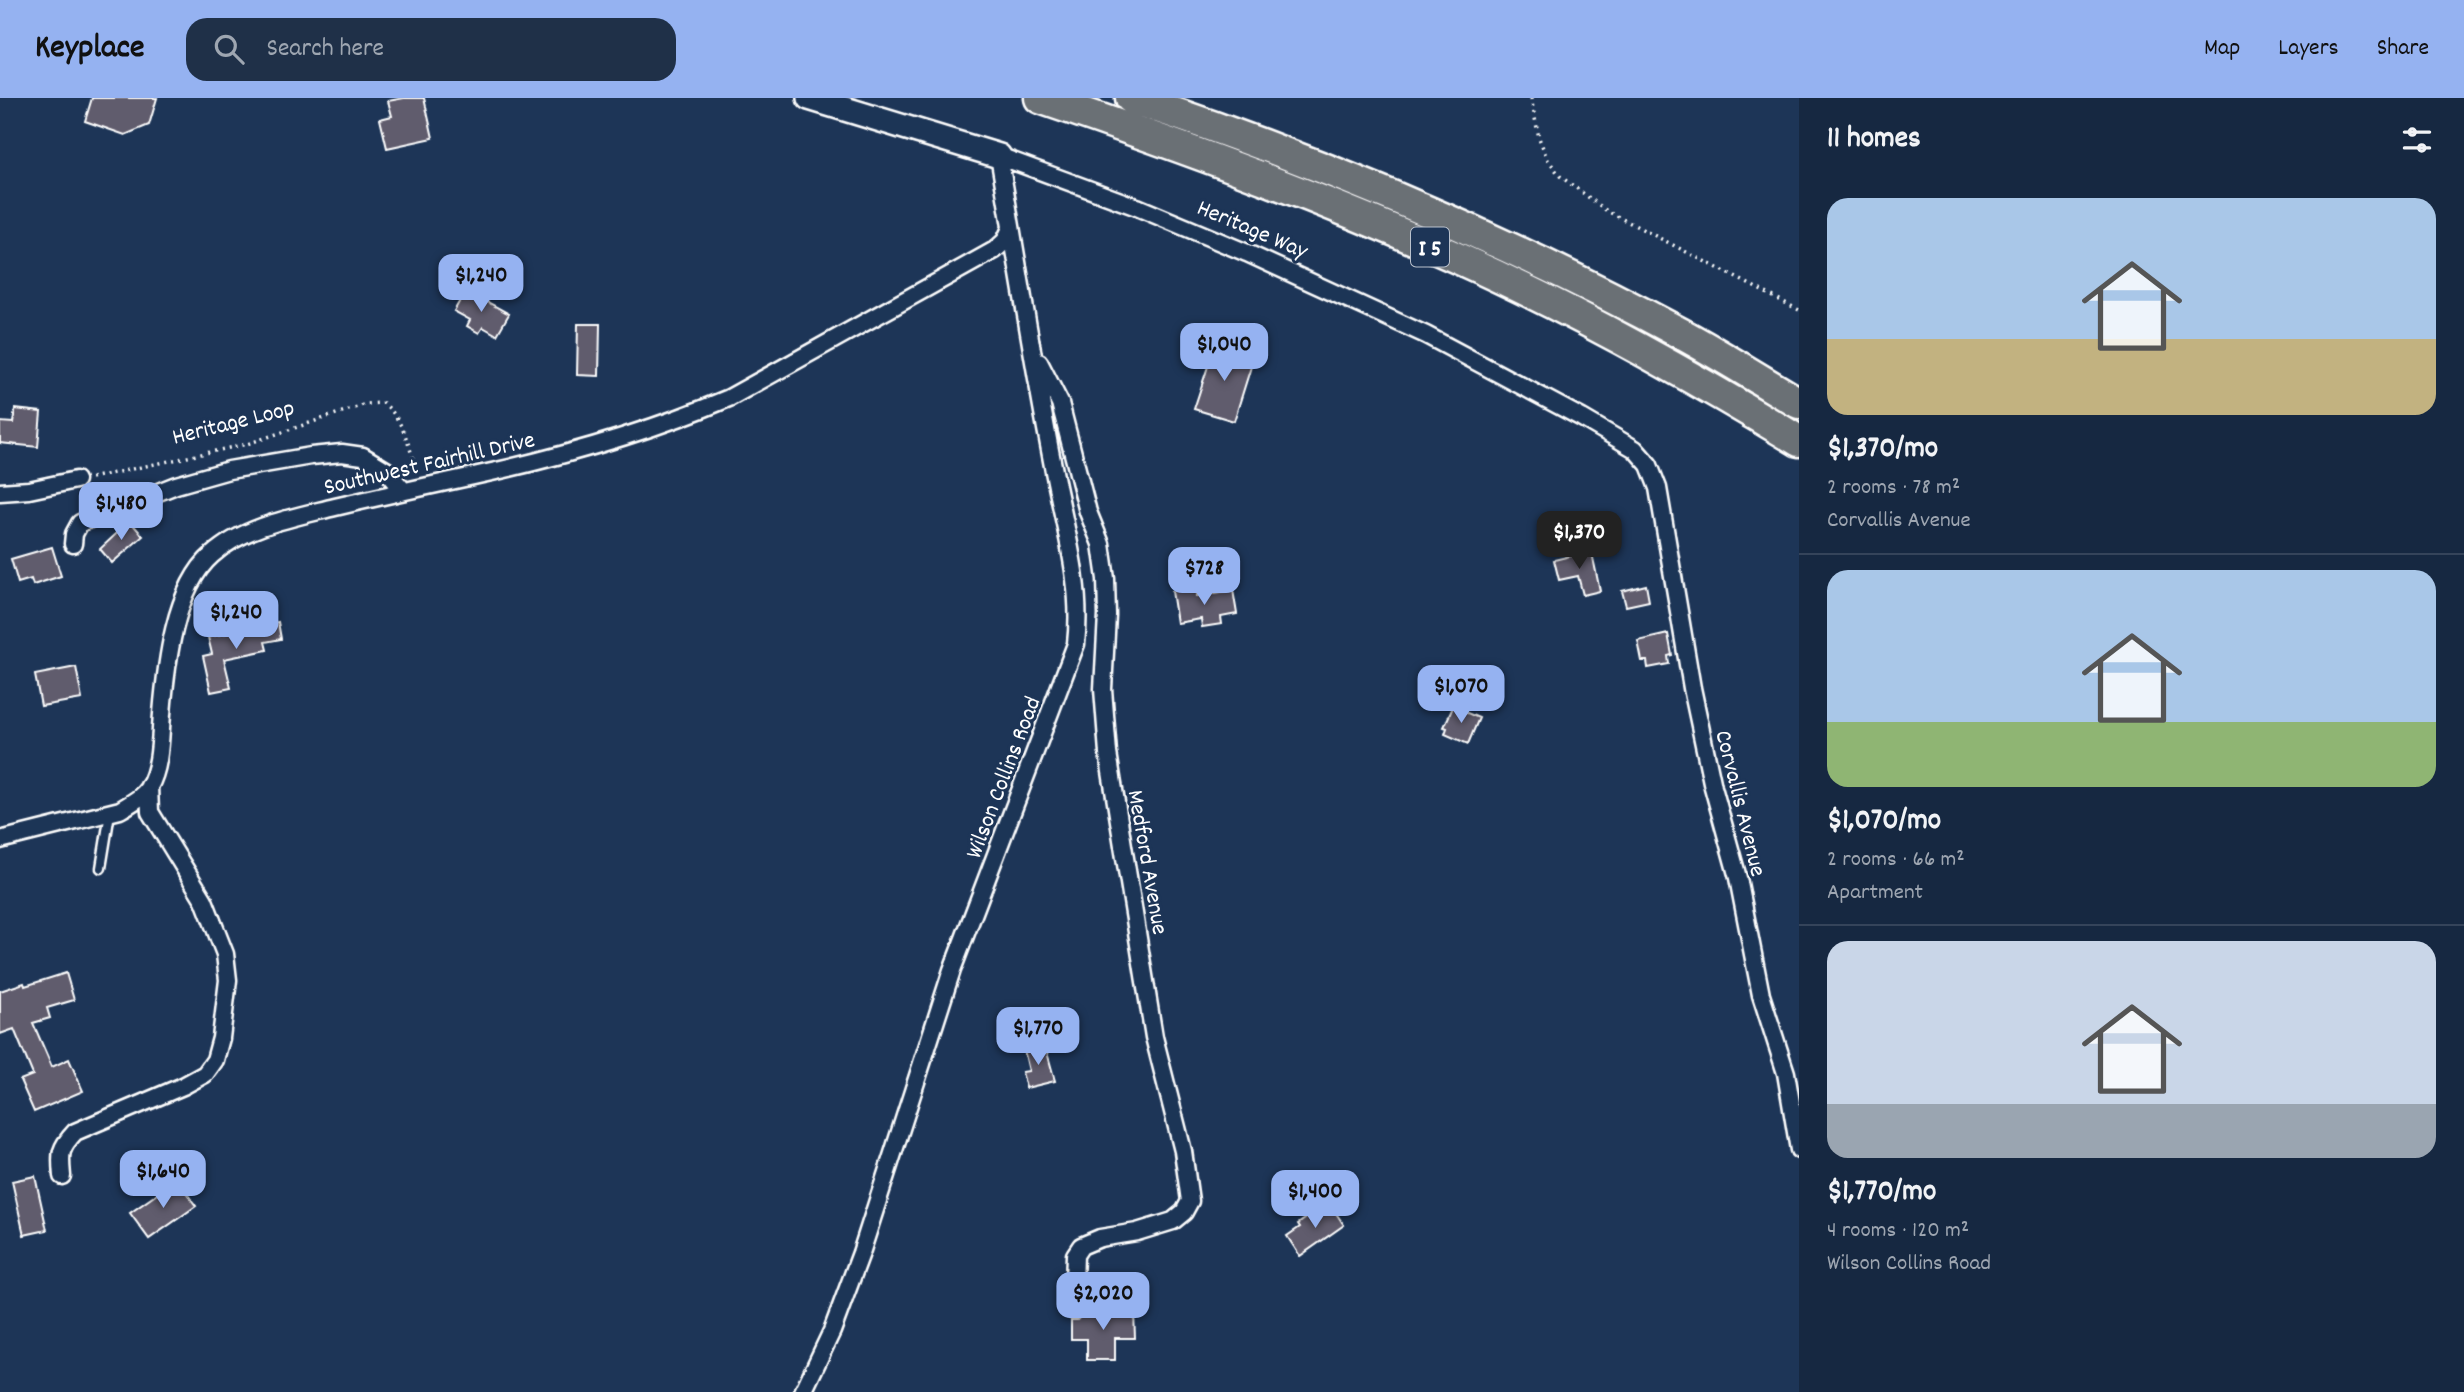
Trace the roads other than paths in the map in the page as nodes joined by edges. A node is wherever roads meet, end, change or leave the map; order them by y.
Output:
1 (809, 98) edge
2 (1040, 98) edge
3 (1131, 98) edge
4 (999, 156) junction
5 (1012, 228) junction
6 (1032, 350) junction
7 (1799, 403) edge
8 (1799, 441) edge
9 (1649, 465) joint
10 (76, 480) road end
11 (404, 490) junction
12 (0, 492) edge
13 (73, 544) dead end
14 (149, 786) junction
15 (110, 813) junction
16 (0, 840) edge
17 (101, 868) dead end
18 (1799, 1150) edge
19 (62, 1176) dead end
20 (1073, 1310) dead end
21 (803, 1392) edge

1 - 4 street, Heritage Way
2 - 8 highway, I 5
3 - 7 highway, I 5
4 - 5 street, Wilson Collins Road
4 - 9 street, Heritage Way
5 - 6 street, Wilson Collins Road
5 - 11 street, Southwest Fairhill Drive
6 - 20 street, Medford Avenue
6 - 21 street, Wilson Collins Road
9 - 18 street, Corvallis Avenue
10 - 12 street
11 - 13 street
11 - 14 street, Southwest Fairhill Drive
14 - 15 street
14 - 19 street
15 - 16 street
15 - 17 lane

